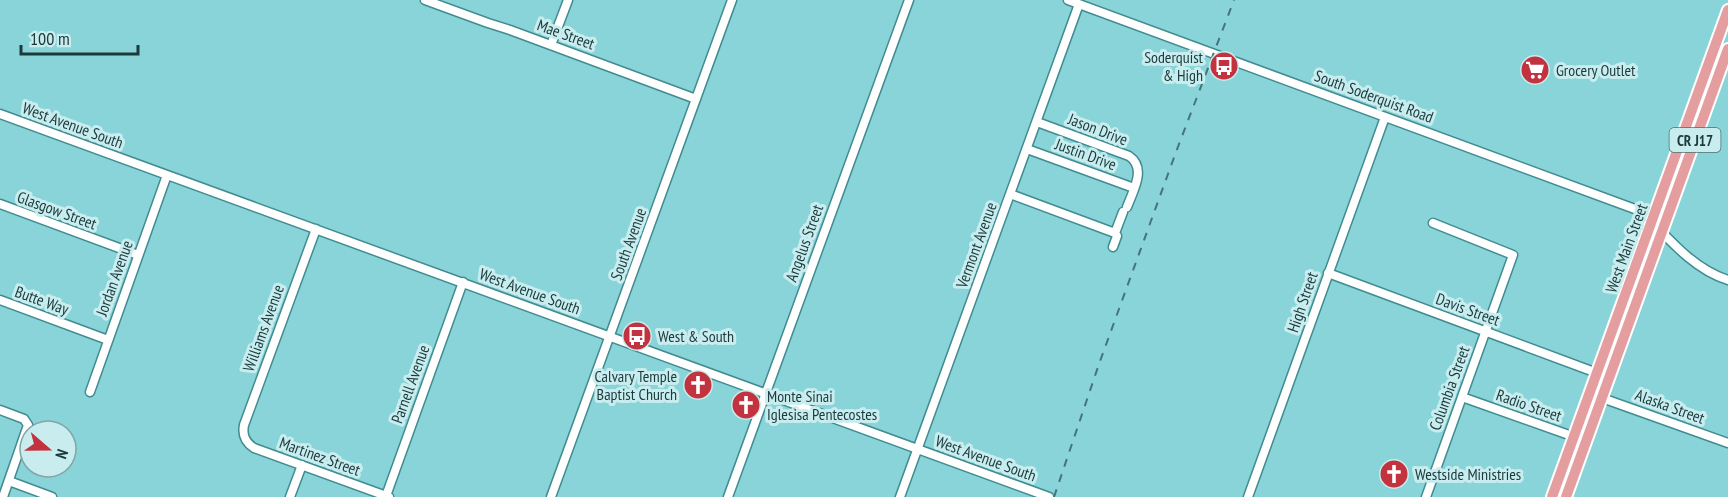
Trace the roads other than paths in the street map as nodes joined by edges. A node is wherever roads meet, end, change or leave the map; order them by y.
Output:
1 (425, 0) edge
2 (568, 0) edge
3 (732, 0) edge
4 (909, 0) edge
5 (1068, 0) edge
6 (1079, 4) junction
7 (1728, 10) edge
8 (551, 45) junction
9 (1728, 49) edge
10 (696, 99) junction
11 (0, 114) edge
12 (1385, 117) junction
13 (1037, 122) junction
14 (1027, 149) junction
15 (167, 175) junction
16 (1134, 188) junction
17 (1010, 194) junction
18 (0, 204) edge
19 (1652, 221) junction
20 (1433, 223) dead end
21 (316, 229) junction
22 (1662, 231) junction
23 (1115, 233) junction
24 (1113, 247) dead end
25 (138, 255) junction
26 (1328, 273) junction
27 (1728, 280) edge
28 (463, 282) junction
29 (0, 300) edge
30 (1486, 332) junction
31 (610, 336) junction
32 (108, 340) junction
33 (1597, 373) junction
34 (90, 392) dead end
35 (766, 393) junction
36 (1462, 397) junction
37 (1602, 398) junction
38 (0, 410) edge
39 (1574, 436) junction
40 (244, 439) joint
41 (1586, 441) junction
42 (1728, 444) edge
43 (918, 449) junction
44 (302, 465) junction
45 (9, 481) junction
46 (388, 496) edge
47 (3, 497) edge
48 (52, 497) edge
49 (290, 497) edge
50 (551, 497) edge
51 (728, 497) edge
52 (900, 497) edge
53 (1049, 497) edge
54 (1248, 497) edge
55 (1426, 497) edge
56 (1552, 497) edge
57 (1566, 497) edge

1 - 8 street, Mae Street
2 - 8 street
3 - 10 street, South Avenue
4 - 35 street, Angelus Street
5 - 6 street, South Soderquist Road
6 - 12 street, South Soderquist Road
6 - 13 street, Vermont Avenue
7 - 19 main road, West Main Street / CR J17
8 - 10 street, Mae Street
9 - 22 main road, West Main Street / CR J17
10 - 31 street, South Avenue
11 - 15 street, West Avenue South
12 - 19 street, South Soderquist Road
12 - 26 street, High Street
13 - 14 street, Vermont Avenue
13 - 16 street, Jason Drive
14 - 16 street, Justin Drive
14 - 17 street, Vermont Avenue
15 - 21 street, West Avenue South
15 - 25 street, Jordan Avenue
16 - 23 street, Jason Drive
17 - 23 street
17 - 43 street, Vermont Avenue
18 - 25 street, Glasgow Street
19 - 22 street, South Soderquist Road
19 - 33 main road, West Main Street / CR J17
20 - 30 street, Columbia Street
21 - 28 street, West Avenue South
21 - 40 street, Williams Avenue
22 - 27 street, South Soderquist Road
22 - 37 main road, West Main Street / CR J17
23 - 24 street, Jason Drive
25 - 32 street, Jordan Avenue
26 - 30 street, Davis Street
26 - 54 street, High Street
28 - 31 street, West Avenue South
28 - 46 street, Parnell Avenue
29 - 32 street, Butte Way
30 - 33 street, Davis Street
30 - 36 street, Columbia Street
31 - 35 street, West Avenue South
31 - 50 street, South Avenue
32 - 34 street, Jordan Avenue
33 - 39 main road, West Main Street / CR J17
35 - 43 street, West Avenue South
35 - 51 street, Angelus Street
36 - 39 street, Radio Street
36 - 55 street, Columbia Street
37 - 41 main road, West Main Street / CR J17
37 - 42 street, Alaska Street
38 - 45 street
39 - 41 street, Radio Street
39 - 56 main road, West Main Street / CR J17
40 - 44 street, Martinez Street
41 - 57 main road, West Main Street / CR J17
43 - 52 street, Vermont Avenue
43 - 53 street, West Avenue South
44 - 46 street, Martinez Street
44 - 49 street
45 - 47 street
45 - 48 street

